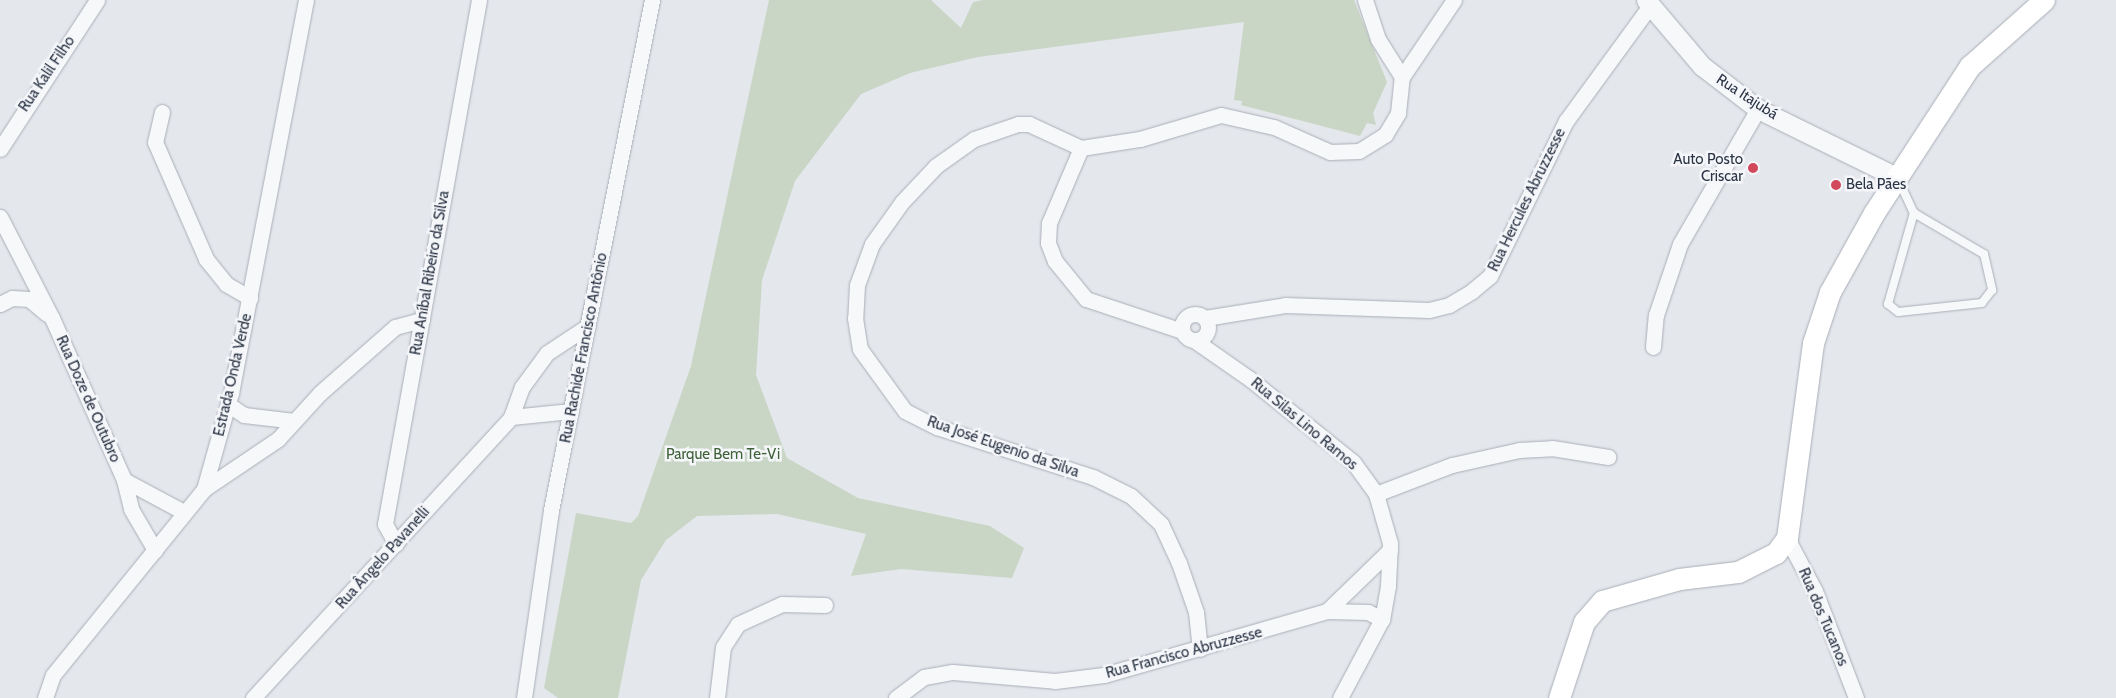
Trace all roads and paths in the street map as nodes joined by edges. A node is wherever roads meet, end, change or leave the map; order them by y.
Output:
1 (97, 0) edge
2 (306, 0) edge
3 (479, 0) edge
4 (652, 0) edge
5 (1365, 0) edge
6 (1454, 0) edge
7 (2044, 0) edge
8 (1648, 3) edge
9 (1402, 77) junction
10 (1758, 109) junction
11 (162, 112) dead end
12 (1081, 148) junction
13 (0, 149) edge
14 (1898, 178) junction
15 (1914, 213) junction
16 (0, 217) edge
17 (250, 298) junction
18 (0, 304) edge
19 (52, 318) junction
20 (1205, 318) junction
21 (422, 320) junction
22 (588, 326) junction
23 (1188, 336) junction
24 (1653, 347) dead end
25 (229, 405) junction
26 (571, 411) junction
27 (511, 417) junction
28 (294, 421) junction
29 (1608, 457) dead end
30 (124, 480) junction
31 (204, 489) junction
32 (1376, 494) junction
33 (184, 512) junction
34 (1787, 538) junction
35 (396, 544) junction
36 (155, 550) junction
37 (1390, 550) junction
38 (825, 605) dead end
39 (1327, 611) junction
40 (1382, 619) junction
41 (1200, 649) junction
42 (45, 698) edge
43 (254, 698) edge
44 (524, 698) edge
45 (717, 698) edge
46 (896, 698) edge
47 (1340, 698) edge
48 (1559, 698) edge
49 (1856, 698) edge

1 - 13 street, Rua Kalil Filho
2 - 17 street, Estrada Onda Verde
3 - 21 street, Rua Aníbal Ribeiro da Silva
4 - 22 street, Rua Rachide Francisco Antônio
5 - 9 street
6 - 9 street
7 - 14 main road
8 - 10 street, Rua Itajubá
8 - 20 street, Rua Hercules Abruzzesse
9 - 12 street
10 - 14 street, Rua Itajubá
10 - 24 street
11 - 17 street
12 - 23 street, Rua Silas Lino Ramos
12 - 41 street, Rua José Eugenio da Silva
14 - 15 lane
14 - 34 main road
15 - 15 lane
16 - 19 street, Rua Doze de Outubro
17 - 25 street, Estrada Onda Verde
18 - 19 street, Rua Doze de Outubro
19 - 30 street, Rua Doze de Outubro
20 - 23 street
20 - 23 street, Rua Hercules Abruzzesse
21 - 28 street
21 - 35 street, Rua Aníbal Ribeiro da Silva
22 - 26 street, Rua Rachide Francisco Antônio
22 - 27 street, Rua Ângelo Pavanelli
23 - 32 street, Rua Silas Lino Ramos
25 - 28 street
25 - 31 street, Estrada Onda Verde
26 - 27 street
26 - 44 street, Rua Rachide Francisco Antônio
27 - 35 street, Rua Ângelo Pavanelli
28 - 31 street
29 - 32 street
30 - 33 street, Rua Doze de Outubro
30 - 36 street, Rua Doze de Outubro
31 - 33 street, Estrada Onda Verde
32 - 37 street, Rua Silas Lino Ramos
33 - 36 street, Estrada Onda Verde
34 - 48 main road
34 - 49 street, Rua dos Tucanos
35 - 43 street, Rua Ângelo Pavanelli
36 - 42 street, Estrada Onda Verde
37 - 39 street, Rua Francisco Abruzzesse
37 - 40 street, Rua Silas Lino Ramos
38 - 45 street
39 - 40 street, Rua Francisco Abruzzesse
39 - 41 street, Rua Francisco Abruzzesse
40 - 47 street, Rua Silas Lino Ramos
41 - 46 street, Rua Francisco Abruzzesse

